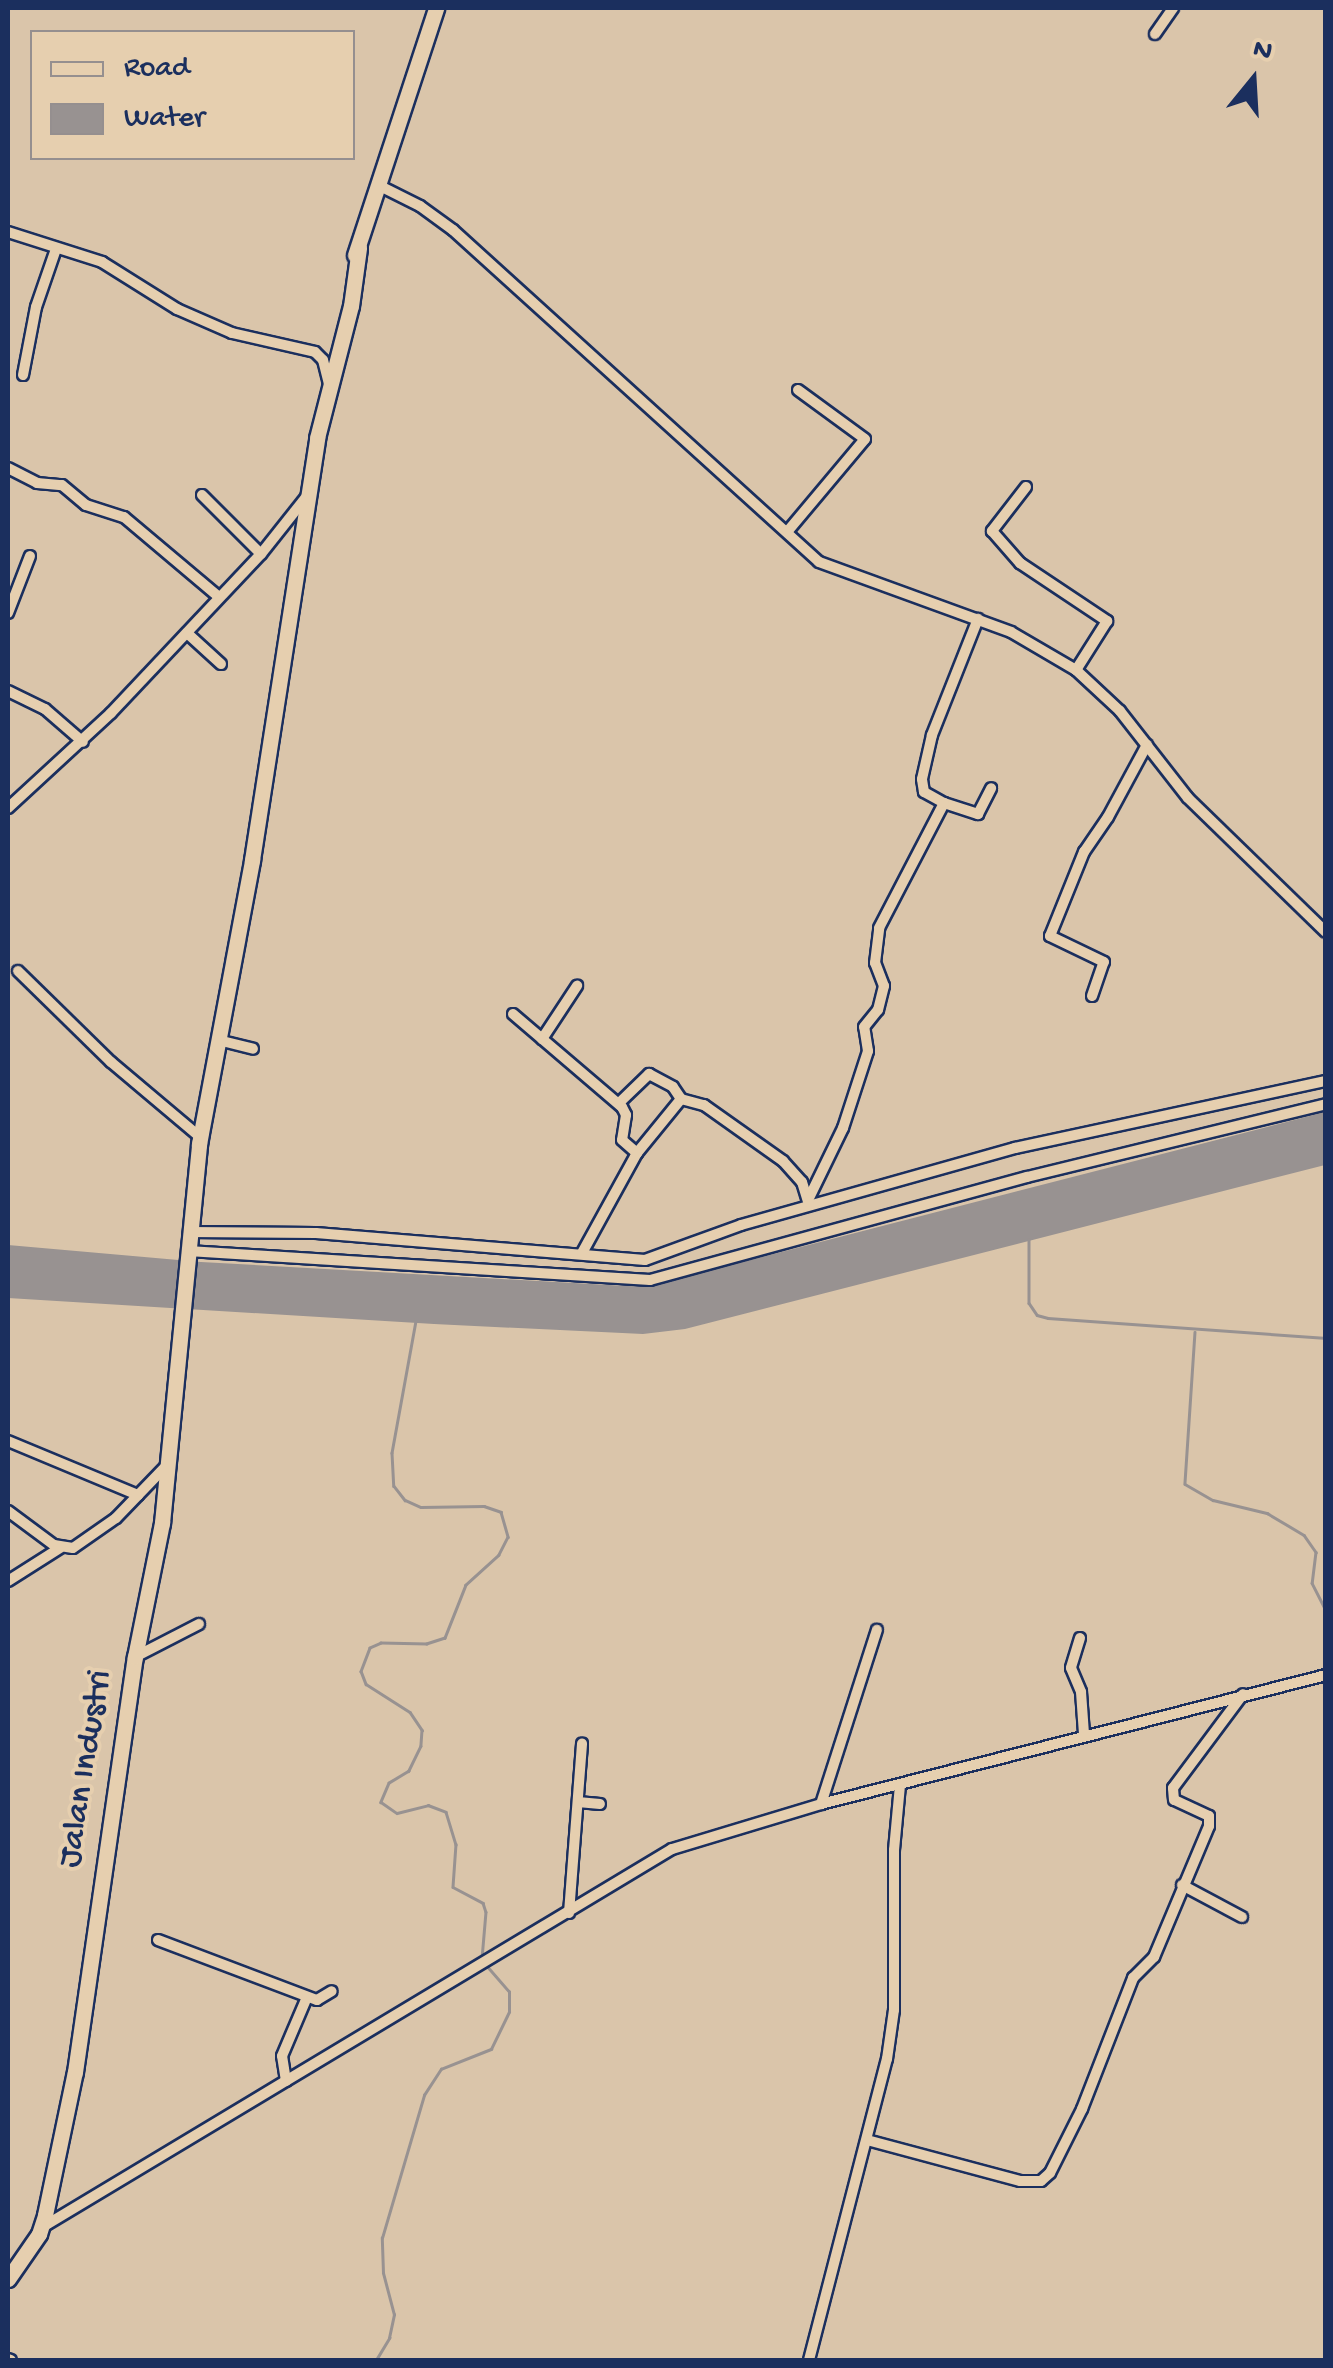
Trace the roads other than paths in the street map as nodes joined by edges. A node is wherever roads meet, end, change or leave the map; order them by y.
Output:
1 (436, 8) edge
2 (1173, 8) edge
3 (1155, 34) dead end
4 (378, 185) junction
5 (8, 232) edge
6 (56, 249) junction
7 (23, 375) dead end
8 (798, 390) dead end
9 (332, 391) junction
10 (8, 468) edge
11 (1026, 488) dead end
12 (202, 495) dead end
13 (308, 496) junction
14 (787, 532) junction
15 (262, 554) junction
16 (30, 556) dead end
17 (219, 597) junction
18 (8, 613) edge
19 (978, 618) junction
20 (187, 633) junction
21 (221, 664) dead end
22 (1076, 670) junction
23 (8, 692) edge
24 (83, 742) junction
25 (1146, 745) junction
26 (991, 788) dead end
27 (944, 802) junction
28 (8, 808) edge
29 (1326, 932) edge
30 (18, 971) dead end
31 (577, 986) dead end
32 (1092, 996) dead end
33 (513, 1014) dead end
34 (542, 1039) junction
35 (218, 1040) junction
36 (253, 1049) dead end
37 (1326, 1080) edge
38 (681, 1099) junction
39 (619, 1104) junction
40 (1326, 1104) edge
41 (200, 1137) junction
42 (637, 1153) junction
43 (808, 1203) junction
44 (189, 1232) junction
45 (582, 1253) junction
46 (188, 1254) junction
47 (8, 1441) edge
48 (170, 1462) junction
49 (138, 1495) junction
50 (8, 1511) edge
51 (60, 1548) junction
52 (8, 1581) edge
53 (199, 1624) dead end
54 (877, 1630) dead end
55 (1080, 1638) dead end
56 (135, 1657) junction
57 (1326, 1675) edge
58 (1243, 1694) junction
59 (1084, 1734) junction
60 (582, 1743) dead end
61 (900, 1785) junction
62 (578, 1802) junction
63 (600, 1804) dead end
64 (822, 1804) junction
65 (1182, 1885) junction
66 (569, 1913) junction
67 (1242, 1916) dead end
68 (158, 1940) dead end
69 (332, 1992) dead end
70 (308, 1996) junction
71 (286, 2081) junction
72 (867, 2140) junction
73 (41, 2228) junction
74 (8, 2280) edge
75 (809, 2360) edge

1 - 4 main road, Jalan Industri
2 - 3 street
4 - 9 main road, Jalan Industri
4 - 14 street
5 - 6 street
6 - 7 street
6 - 9 street
8 - 14 street
9 - 13 main road, Jalan Industri
10 - 17 street
11 - 22 street
12 - 15 street
13 - 15 street
13 - 35 main road, Jalan Industri
14 - 19 street
15 - 17 street
16 - 18 street
17 - 20 street
19 - 22 street
19 - 27 street
20 - 21 street
20 - 24 street
22 - 25 street
23 - 24 street
24 - 28 street
25 - 29 street
25 - 32 street
26 - 27 street
27 - 43 street
30 - 41 street
31 - 34 street
33 - 34 street
34 - 39 street
35 - 36 street
35 - 41 main road, Jalan Industri
37 - 43 street
38 - 39 street
38 - 42 street
38 - 43 street
39 - 42 street
40 - 46 street
41 - 44 main road, Jalan Industri
42 - 45 street
43 - 45 street
44 - 45 street
44 - 46 main road, Jalan Industri
46 - 48 main road, Jalan Industri
47 - 49 street
48 - 49 street
48 - 56 main road, Jalan Industri
49 - 51 street
50 - 51 street
51 - 52 street
53 - 56 street
54 - 64 street
55 - 59 street
56 - 73 main road, Jalan Industri
57 - 58 street
58 - 59 street
58 - 65 street
59 - 61 street
60 - 62 street
61 - 64 street
61 - 72 street
62 - 63 street
62 - 66 street
64 - 66 street
65 - 67 street
65 - 72 street
66 - 71 street
68 - 70 street
69 - 70 street
70 - 71 street
71 - 73 street
72 - 75 street
73 - 74 main road, Jalan Industri

